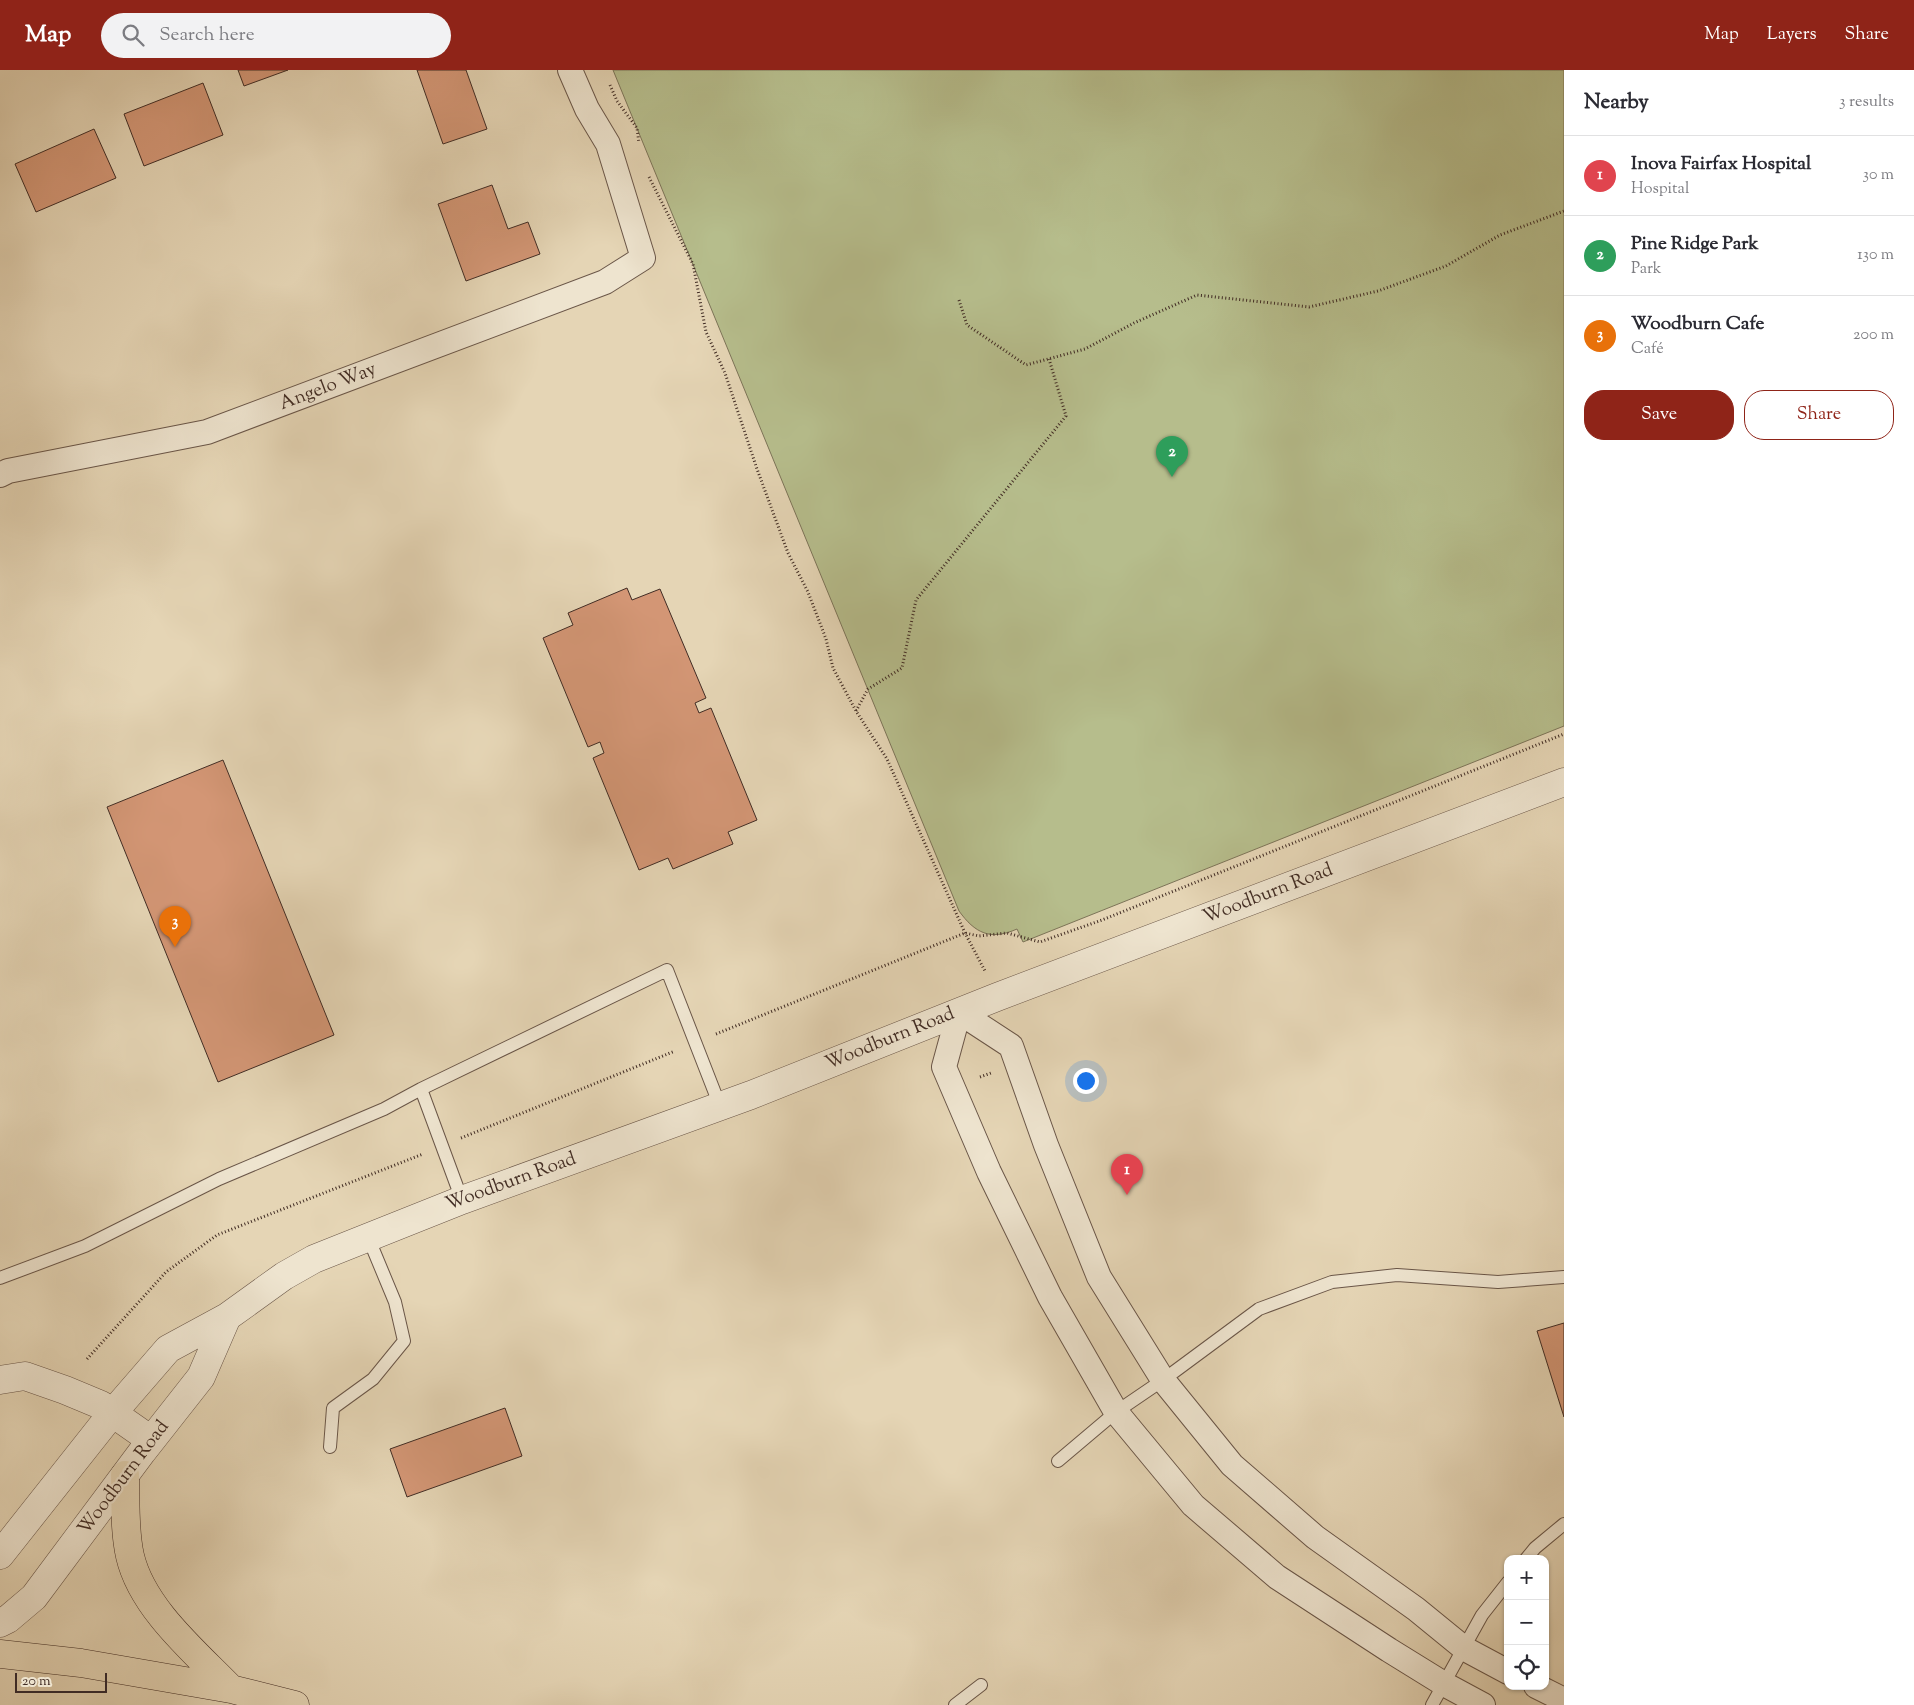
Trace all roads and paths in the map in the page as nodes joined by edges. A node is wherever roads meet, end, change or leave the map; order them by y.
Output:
1 (570, 70) edge
2 (617, 101) dead end
3 (639, 144) dead end
4 (645, 169) dead end
5 (1564, 211) edge
6 (959, 300) dead end
7 (1049, 359) junction
8 (0, 476) edge
9 (856, 710) junction
10 (1564, 734) edge
11 (1564, 782) edge
12 (965, 933) junction
13 (978, 954) dead end
14 (959, 1012) junction
15 (695, 1042) junction
16 (421, 1088) junction
17 (720, 1106) junction
18 (442, 1146) junction
19 (462, 1200) junction
20 (368, 1238) junction
21 (1564, 1276) edge
22 (0, 1278) edge
23 (227, 1317) junction
24 (87, 1359) dead end
25 (0, 1380) edge
26 (1163, 1380) junction
27 (1116, 1412) junction
28 (113, 1413) junction
29 (151, 1440) junction
30 (330, 1447) dead end
31 (1058, 1461) dead end
32 (126, 1475) junction
33 (1564, 1524) edge
34 (0, 1554) edge
35 (1529, 1555) edge
36 (1504, 1587) edge
37 (0, 1623) edge
38 (1465, 1649) junction
39 (0, 1654) edge
40 (1504, 1670) edge
41 (1444, 1684) junction
42 (981, 1685) dead end
43 (231, 1689) junction
44 (1544, 1690) edge
45 (1564, 1700) edge
46 (295, 1705) edge
47 (955, 1705) edge
48 (1432, 1705) edge
49 (1483, 1705) edge

1 - 8 street, Angelo Way
2 - 3 path
4 - 9 path
5 - 7 path
6 - 7 path
7 - 9 path
9 - 12 path
10 - 12 path
11 - 14 street, Woodburn Road
12 - 13 path
12 - 15 path
14 - 17 street, Woodburn Road
14 - 26 street
14 - 27 street
15 - 16 lane
15 - 17 lane
15 - 18 path
16 - 18 lane
16 - 22 lane
17 - 19 street, Woodburn Road
18 - 19 lane
18 - 24 path
19 - 20 street, Woodburn Road
20 - 23 street, Woodburn Road
20 - 30 lane
21 - 26 lane
23 - 28 street, Woodburn Road
23 - 29 street, Woodburn Road
25 - 28 street
26 - 27 lane
26 - 38 street
27 - 31 lane
27 - 41 street
28 - 29 street
28 - 34 street, Woodburn Road
29 - 32 street, Woodburn Road
32 - 37 street, Woodburn Road
32 - 43 main road
33 - 35 lane
36 - 38 lane
38 - 40 street
38 - 41 lane
39 - 43 main road
41 - 48 lane
41 - 49 street
42 - 47 lane
43 - 46 main road
44 - 45 street

